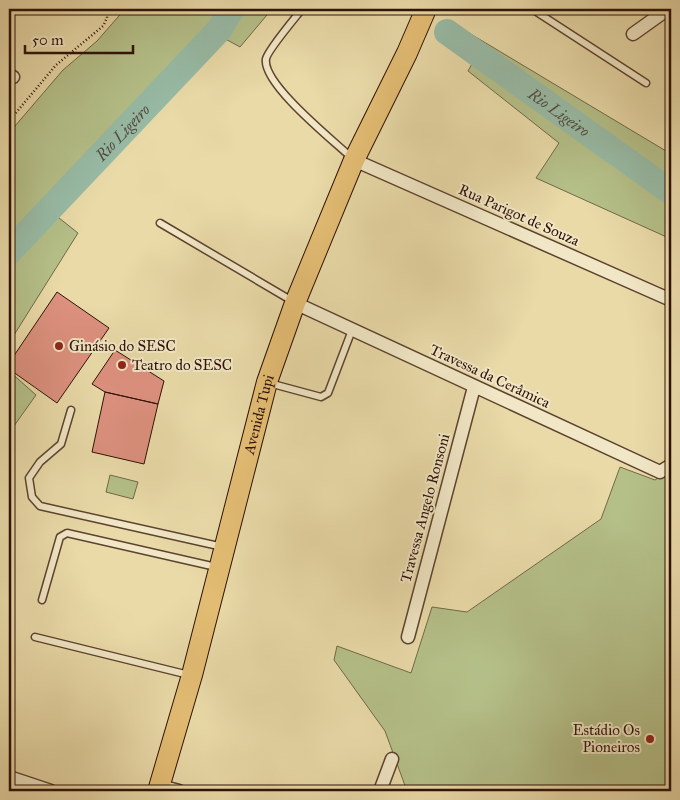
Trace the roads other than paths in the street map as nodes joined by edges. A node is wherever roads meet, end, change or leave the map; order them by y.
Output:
1 (302, 9) edge
2 (426, 9) edge
3 (436, 9) edge
4 (532, 9) edge
5 (668, 9) edge
6 (633, 34) dead end
7 (407, 53) junction
8 (646, 84) dead end
9 (354, 160) junction
10 (160, 223) dead end
11 (671, 300) edge
12 (295, 303) junction
13 (352, 330) junction
14 (267, 382) junction
15 (474, 387) junction
16 (71, 410) dead end
17 (671, 466) edge
18 (224, 547) junction
19 (220, 568) junction
20 (42, 600) dead end
21 (35, 637) dead end
22 (408, 637) dead end
23 (192, 676) junction
24 (392, 759) dead end
25 (9, 777) edge
26 (166, 789) edge
27 (51, 791) edge
28 (380, 791) edge

1 - 9 lane
2 - 7 main road, Avenida Tupi
3 - 7 main road, Avenida Tupi
4 - 8 lane
5 - 6 street
7 - 9 main road, Avenida Tupi
9 - 11 street, Rua Parigot de Souza
9 - 12 main road, Avenida Tupi
10 - 12 lane
12 - 13 street, Travessa da Cerâmica
12 - 14 main road, Avenida Tupi
13 - 14 lane
13 - 15 street, Travessa da Cerâmica
14 - 18 main road, Avenida Tupi
15 - 17 street, Travessa da Cerâmica
15 - 22 street, Travessa Angelo Ronsoni
16 - 18 lane
18 - 19 main road, Avenida Tupi
19 - 20 lane
19 - 23 main road, Avenida Tupi
21 - 23 lane
23 - 26 main road, Avenida Tupi
24 - 28 street
25 - 27 street

